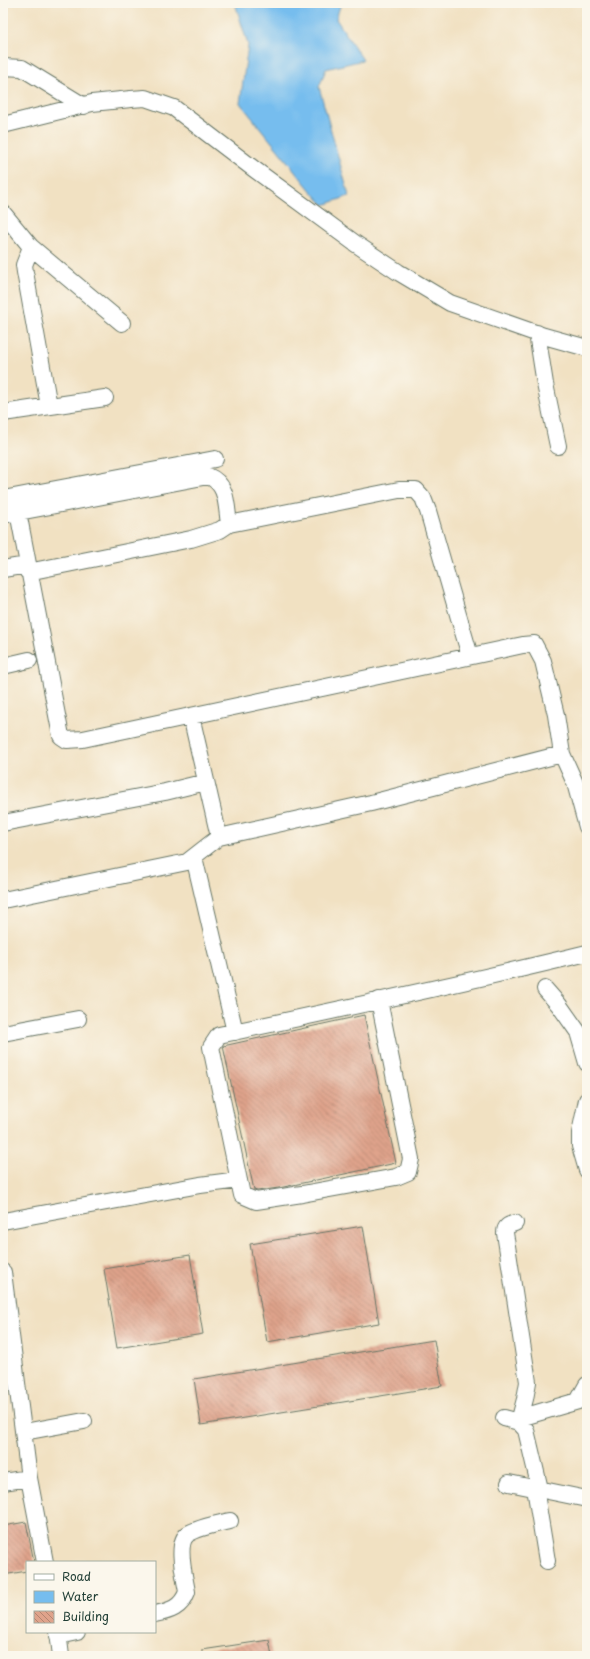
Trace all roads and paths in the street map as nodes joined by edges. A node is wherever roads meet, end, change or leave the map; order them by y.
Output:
1 (3, 67) edge
2 (84, 106) junction
3 (3, 125) edge
4 (3, 213) edge
5 (31, 247) junction
6 (122, 323) dead end
7 (537, 333) junction
8 (587, 348) edge
9 (105, 398) dead end
10 (49, 406) junction
11 (3, 413) edge
12 (558, 446) dead end
13 (215, 458) dead end
14 (3, 499) edge
15 (10, 513) edge
16 (229, 524) junction
17 (28, 568) junction
18 (3, 569) edge
19 (470, 656) junction
20 (29, 660) dead end
21 (3, 666) edge
22 (191, 716) junction
23 (562, 754) junction
24 (206, 782) junction
25 (3, 823) edge
26 (587, 827) edge
27 (219, 837) junction
28 (194, 857) junction
29 (3, 900) edge
30 (587, 953) edge
31 (545, 989) dead end
32 (379, 1000) junction
33 (78, 1019) dead end
34 (235, 1032) junction
35 (3, 1033) edge
36 (587, 1063) edge
37 (587, 1100) edge
38 (587, 1170) edge
39 (239, 1180) junction
40 (3, 1221) edge
41 (515, 1223) dead end
42 (3, 1272) edge
43 (10, 1382) edge
44 (587, 1385) edge
45 (512, 1418) junction
46 (84, 1421) dead end
47 (24, 1432) junction
48 (30, 1478) junction
49 (3, 1482) edge
50 (509, 1483) dead end
51 (537, 1489) junction
52 (587, 1499) edge
53 (230, 1521) dead end
54 (45, 1561) edge
55 (547, 1561) dead end
56 (156, 1614) edge
57 (58, 1634) edge
58 (61, 1656) edge

1 - 2 street
2 - 3 street
2 - 7 street
4 - 5 street
5 - 6 street
5 - 10 street
7 - 8 street
7 - 12 street
9 - 10 street
10 - 11 street
13 - 14 street
15 - 16 street
15 - 17 street
16 - 17 street
16 - 19 street
17 - 18 street
17 - 22 street
19 - 22 street
19 - 23 street
20 - 21 street
22 - 24 street
23 - 26 street
23 - 27 street
24 - 25 street
24 - 27 street
27 - 28 street
28 - 29 street
28 - 34 street
30 - 32 street
31 - 36 street
32 - 34 street
32 - 39 street
33 - 35 street
34 - 39 street
37 - 38 street
39 - 40 street
41 - 45 street
42 - 43 street
43 - 47 street
44 - 45 street
45 - 51 street
46 - 47 street
47 - 48 street
48 - 49 street
48 - 54 street
50 - 51 street
51 - 52 street
51 - 55 street
53 - 56 street
57 - 58 street

